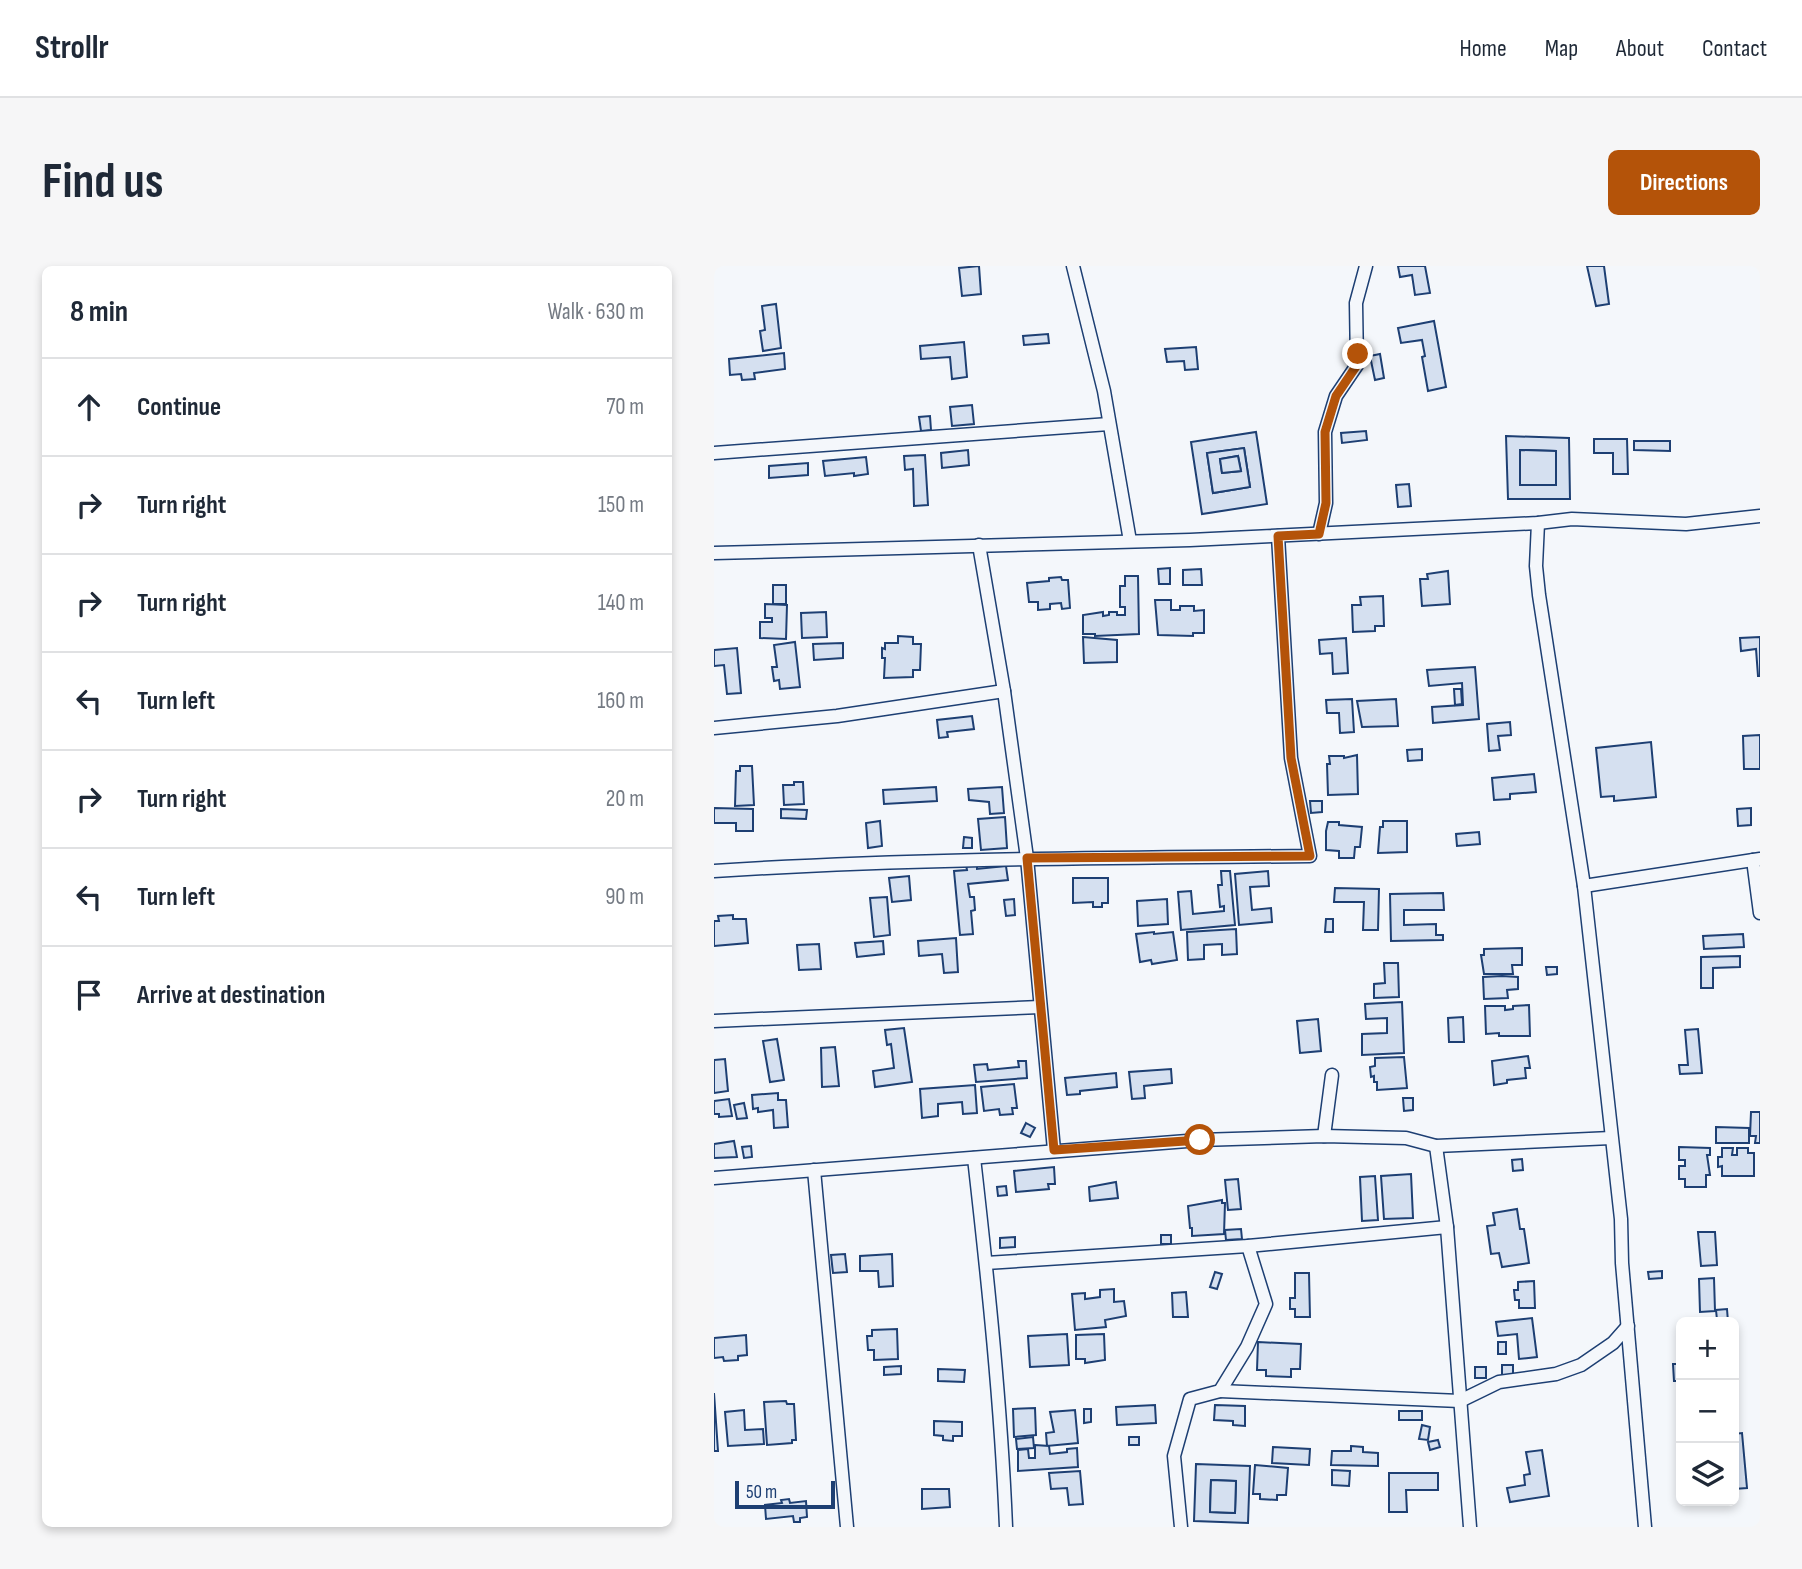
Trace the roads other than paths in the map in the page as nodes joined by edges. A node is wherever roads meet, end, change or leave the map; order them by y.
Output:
1 (1073, 266) edge
2 (1366, 266) edge
3 (1110, 424) junction
4 (714, 453) edge
5 (1760, 516) edge
6 (1538, 523) junction
7 (1319, 534) junction
8 (1278, 536) junction
9 (1130, 541) junction
10 (979, 545) junction
11 (714, 553) edge
12 (1004, 691) junction
13 (714, 728) edge
14 (1027, 858) junction
15 (1756, 859) edge
16 (714, 871) edge
17 (1584, 886) junction
18 (1760, 913) edge
19 (1040, 1007) junction
20 (714, 1021) edge
21 (1332, 1075) dead end
22 (1324, 1136) junction
23 (1611, 1138) junction
24 (1436, 1146) junction
25 (1054, 1150) junction
26 (974, 1158) junction
27 (814, 1170) junction
28 (714, 1178) edge
29 (1447, 1227) junction
30 (1248, 1246) junction
31 (986, 1263) junction
32 (1628, 1326) junction
33 (1220, 1391) junction
34 (1460, 1401) junction
35 (847, 1527) edge
36 (1006, 1527) edge
37 (1181, 1527) edge
38 (1471, 1527) edge
39 (1645, 1527) edge

1 - 3 street
2 - 7 street
3 - 4 street
3 - 9 street
5 - 6 street
6 - 7 street
6 - 17 street
7 - 8 street
8 - 9 street
8 - 14 street
9 - 10 street
10 - 11 street
10 - 12 street
12 - 13 street
12 - 14 street
14 - 16 street
14 - 19 street
15 - 17 street
15 - 18 street
17 - 23 street
19 - 20 street
19 - 25 street
21 - 22 street
22 - 24 street
22 - 25 street
23 - 24 street
23 - 32 street
24 - 29 street
25 - 26 street
26 - 27 street
26 - 31 street
27 - 28 street
27 - 35 street
29 - 30 street
29 - 34 street
30 - 31 street
30 - 33 street
31 - 36 street
32 - 34 street
32 - 39 street
33 - 34 street
33 - 37 street
34 - 38 street

